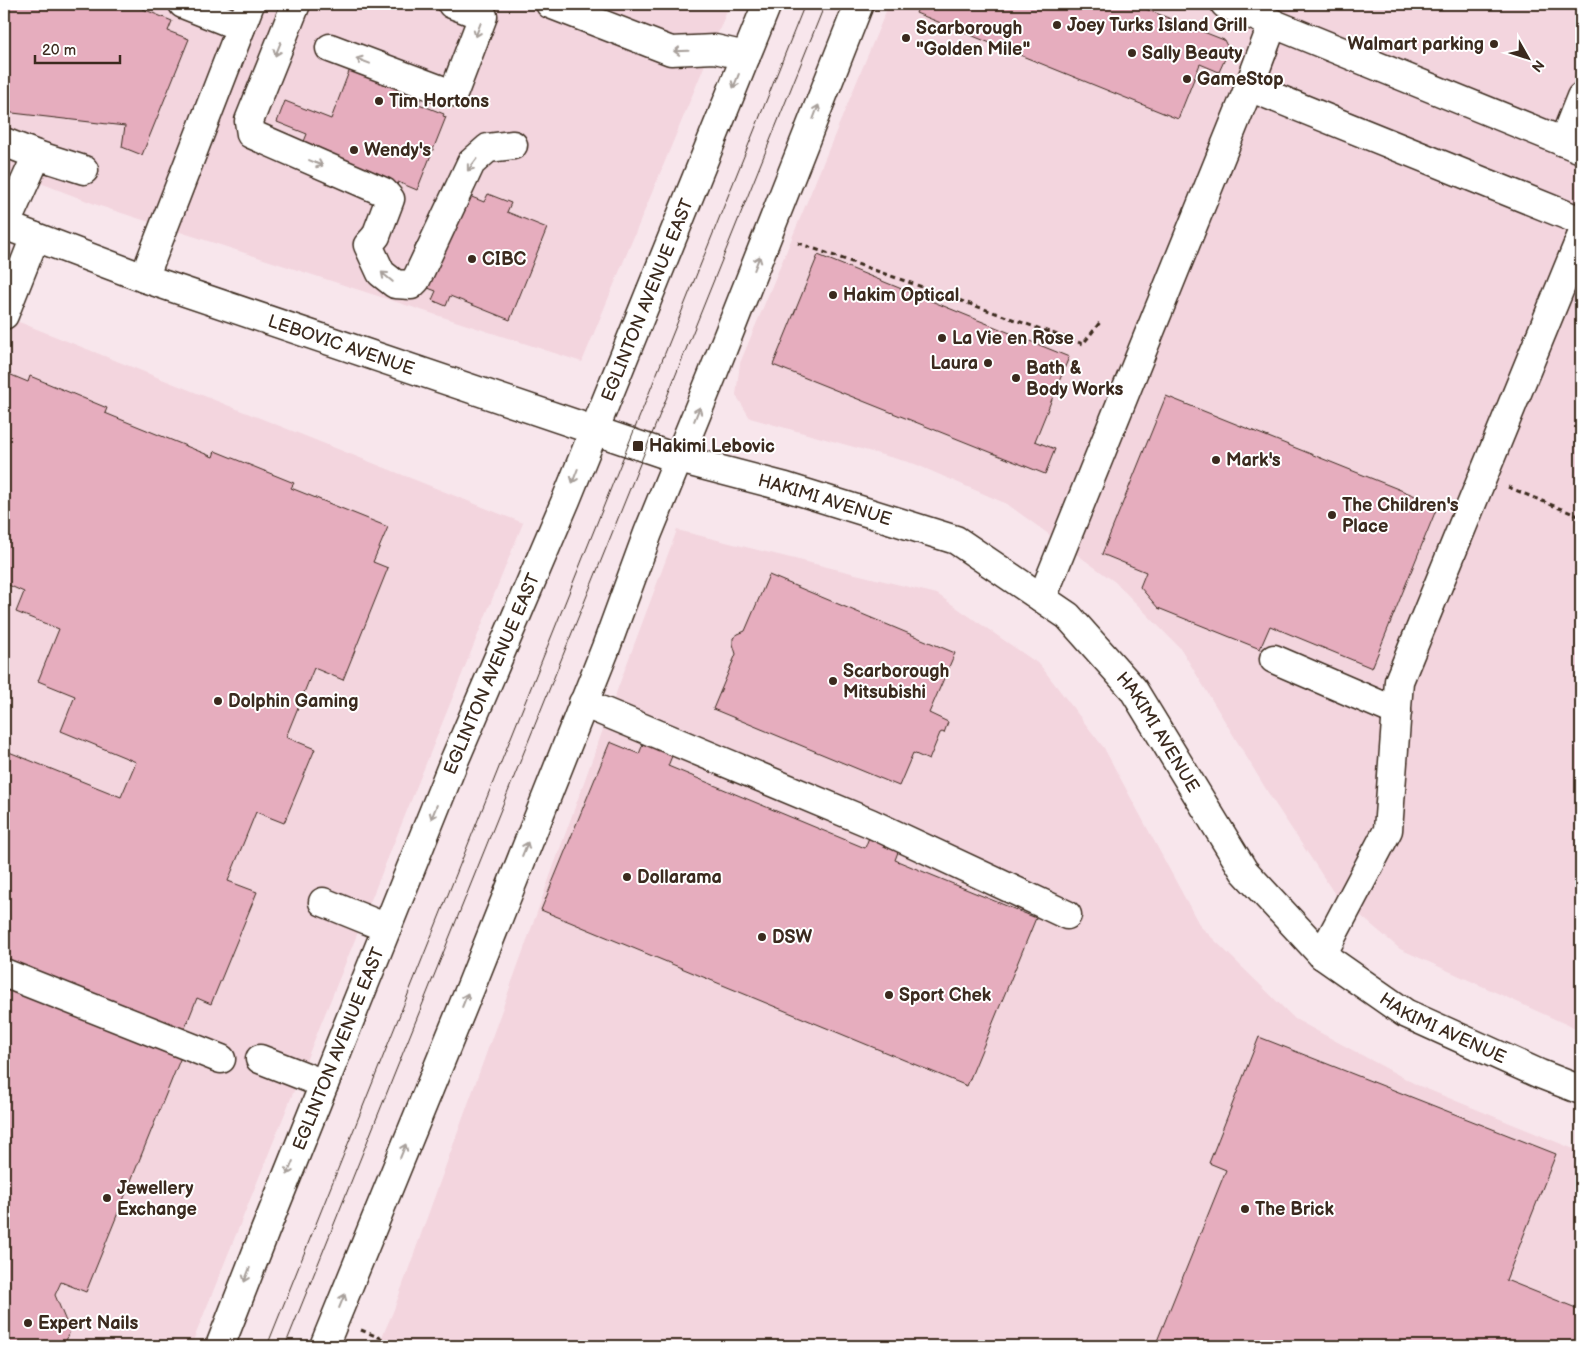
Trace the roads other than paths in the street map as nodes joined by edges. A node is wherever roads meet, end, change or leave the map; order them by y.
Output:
1 (182, 4) edge
2 (296, 4) edge
3 (452, 4) edge
4 (767, 4) edge
5 (859, 4) edge
6 (1225, 4) edge
7 (559, 7) edge
8 (246, 16) edge
9 (1273, 23) junction
10 (330, 48) dead end
11 (746, 56) junction
12 (1249, 87) junction
13 (1581, 97) edge
14 (4, 142) edge
15 (513, 145) dead end
16 (1572, 146) edge
17 (37, 154) junction
18 (84, 170) dead end
19 (1581, 221) edge
20 (4, 225) edge
21 (36, 237) junction
22 (1581, 237) edge
23 (144, 278) junction
24 (4, 315) edge
25 (593, 431) junction
26 (679, 459) junction
27 (1042, 598) junction
28 (1274, 659) dead end
29 (583, 703) junction
30 (1397, 712) junction
31 (324, 902) dead end
32 (1067, 916) dead end
33 (387, 928) junction
34 (1322, 955) junction
35 (4, 973) edge
36 (222, 1059) dead end
37 (260, 1059) dead end
38 (324, 1084) junction
39 (1581, 1090) edge
40 (220, 1346) edge
41 (324, 1346) edge

1 - 8 main road
2 - 15 main road
3 -> 10 main road
4 - 11 main road, EGLINTON AVENUE EAST
26 -> 5 main road
6 - 9 main road
11 -> 7 main road
8 - 23 main road
9 - 12 main road
9 - 16 main road
11 -> 25 main road, EGLINTON AVENUE EAST
12 - 19 main road
12 - 27 main road
13 - 16 main road
14 - 17 main road
17 - 18 main road
17 - 20 main road
20 - 21 main road, LEBOVIC AVENUE
21 - 23 main road, LEBOVIC AVENUE
21 - 24 main road
22 - 30 main road
23 - 25 main road, LEBOVIC AVENUE
25 - 26 main road, LEBOVIC AVENUE
25 -> 33 main road, EGLINTON AVENUE EAST
26 - 27 main road, HAKIMI AVENUE
26 - 29 main road
27 - 34 main road, HAKIMI AVENUE
28 - 30 main road
29 - 32 main road
41 -> 29 main road
30 - 34 main road
31 - 33 main road
33 - 38 main road, EGLINTON AVENUE EAST
34 - 39 main road, HAKIMI AVENUE
35 - 36 main road
37 - 38 main road
38 -> 40 main road, EGLINTON AVENUE EAST

